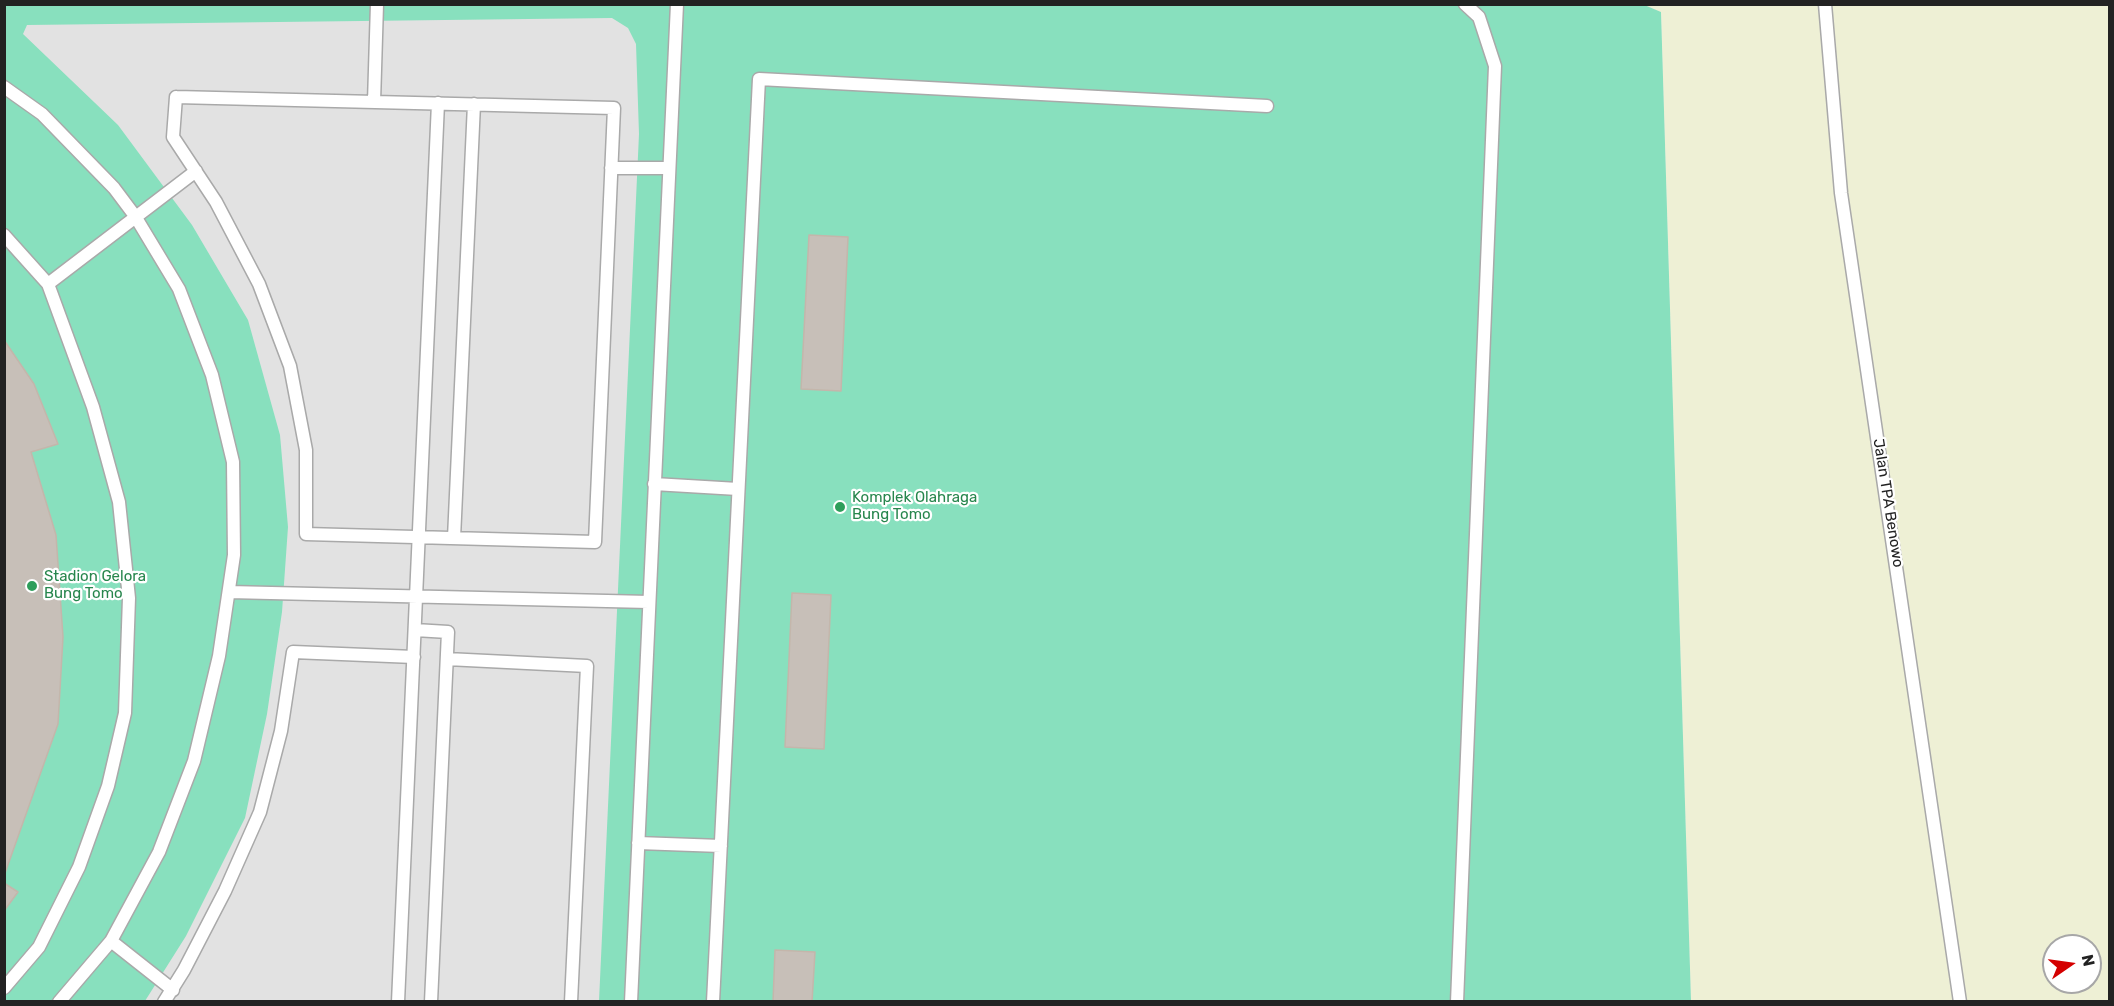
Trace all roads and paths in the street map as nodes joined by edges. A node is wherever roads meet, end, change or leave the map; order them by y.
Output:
1 (377, 4) edge
2 (676, 4) edge
3 (1465, 4) edge
4 (1825, 4) edge
5 (4, 87) edge
6 (374, 102) junction
7 (438, 103) junction
8 (474, 104) junction
9 (1267, 106) dead end
10 (611, 168) junction
11 (669, 168) junction
12 (196, 171) junction
13 (135, 216) junction
14 (4, 235) edge
15 (48, 284) junction
16 (654, 484) junction
17 (738, 489) junction
18 (419, 537) junction
19 (454, 538) junction
20 (229, 592) junction
21 (416, 596) junction
22 (649, 602) junction
23 (415, 630) junction
24 (414, 657) junction
25 (447, 659) junction
26 (638, 843) junction
27 (721, 846) junction
28 (111, 941) junction
29 (4, 988) edge
30 (173, 990) junction
31 (59, 1002) edge
32 (164, 1002) edge
33 (399, 1002) edge
34 (431, 1002) edge
35 (571, 1002) edge
36 (631, 1002) edge
37 (713, 1002) edge
38 (1457, 1002) edge
39 (1960, 1002) edge

1 - 6 lane
2 - 11 lane
3 - 38 lane
4 - 39 lane, Jalan TPA Benowo
5 - 13 lane
6 - 7 lane
6 - 12 lane
7 - 8 lane
7 - 18 lane
8 - 10 lane
8 - 19 lane
9 - 17 lane
10 - 11 lane
10 - 19 lane
11 - 16 lane
12 - 13 lane
12 - 18 lane
13 - 15 lane
13 - 20 lane
14 - 15 lane
15 - 29 lane
16 - 17 lane
16 - 22 lane
17 - 27 lane
18 - 19 lane
18 - 21 lane
20 - 21 lane
20 - 28 lane
21 - 22 lane
21 - 23 lane
22 - 26 lane
23 - 24 lane
23 - 25 lane
24 - 30 lane
24 - 33 lane
25 - 34 lane
25 - 35 lane
26 - 27 lane
26 - 36 lane
27 - 37 lane
28 - 30 lane
28 - 31 lane
30 - 32 lane

